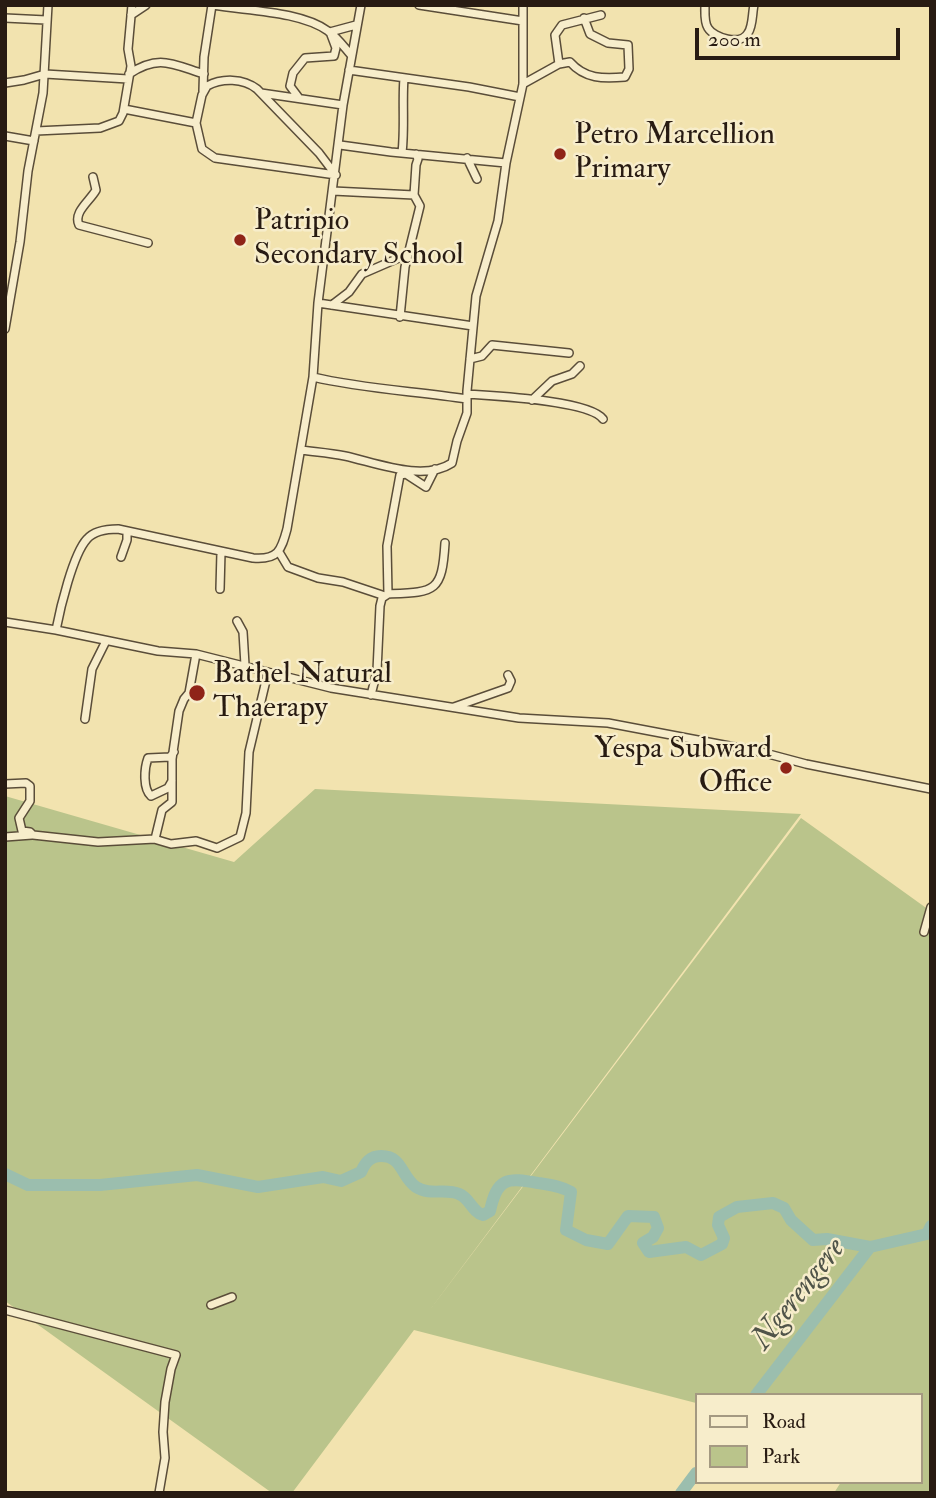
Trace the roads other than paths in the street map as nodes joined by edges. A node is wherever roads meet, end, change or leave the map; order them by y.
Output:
1 (48, 5) edge
2 (132, 5) edge
3 (146, 5) edge
4 (213, 5) edge
5 (361, 5) edge
6 (419, 5) edge
7 (523, 5) edge
8 (705, 5) edge
9 (754, 5) edge
10 (440, 7) edge
11 (131, 15) junction
12 (601, 15) dead end
13 (5, 18) edge
14 (584, 18) junction
15 (46, 20) junction
16 (523, 21) junction
17 (356, 25) junction
18 (330, 32) junction
19 (351, 55) junction
20 (559, 64) junction
21 (349, 70) junction
22 (45, 74) junction
23 (204, 74) junction
24 (129, 77) junction
25 (404, 78) junction
26 (5, 83) edge
27 (523, 84) junction
28 (203, 92) junction
29 (261, 93) junction
30 (520, 97) junction
31 (299, 99) junction
32 (343, 105) junction
33 (124, 109) junction
34 (196, 123) junction
35 (36, 131) junction
36 (5, 136) edge
37 (34, 141) junction
38 (340, 145) junction
39 (402, 153) junction
40 (416, 154) junction
41 (467, 158) junction
42 (506, 163) junction
43 (336, 175) junction
44 (93, 177) dead end
45 (477, 179) dead end
46 (333, 191) junction
47 (414, 195) junction
48 (148, 243) dead end
49 (408, 254) junction
50 (318, 303) junction
51 (331, 305) junction
52 (400, 317) junction
53 (473, 326) junction
54 (5, 329) edge
55 (569, 353) dead end
56 (470, 359) junction
57 (580, 366) dead end
58 (313, 376) junction
59 (467, 396) junction
60 (533, 400) junction
61 (603, 419) dead end
62 (301, 450) junction
63 (435, 468) junction
64 (127, 531) junction
65 (445, 543) dead end
66 (221, 552) junction
67 (279, 552) junction
68 (121, 557) dead end
69 (220, 589) dead end
70 (386, 595) junction
71 (237, 621) dead end
72 (5, 622) edge
73 (56, 630) junction
74 (106, 641) junction
75 (196, 654) junction
76 (245, 665) junction
77 (268, 672) junction
78 (508, 675) dead end
79 (371, 695) junction
80 (453, 707) junction
81 (85, 719) dead end
82 (174, 751) junction
83 (172, 780) junction
84 (5, 784) edge
85 (931, 789) edge
86 (32, 835) junction
87 (5, 837) edge
88 (154, 839) junction
89 (931, 907) edge
90 (924, 932) dead end
91 (232, 1297) dead end
92 (211, 1305) dead end
93 (5, 1310) edge
94 (159, 1493) edge

1 - 15 street
2 - 11 street
3 - 11 street
4 - 18 street
4 - 23 street
5 - 17 street
6 - 10 street
7 - 16 street
8 - 9 street
10 - 16 street
11 - 24 street
12 - 14 street
13 - 15 street
14 - 20 street
14 - 20 street
15 - 22 street
16 - 27 street
17 - 18 street
17 - 19 street
18 - 19 street
18 - 31 street
19 - 21 street
20 - 27 street
21 - 25 street
21 - 32 street
22 - 24 street
22 - 26 street
22 - 35 street
23 - 24 street
23 - 28 street
24 - 33 street
25 - 30 street
25 - 39 street
27 - 30 street
28 - 29 street
28 - 34 street
29 - 31 street
29 - 43 street
30 - 42 street
31 - 32 street
32 - 38 street
33 - 34 street
33 - 35 street
34 - 43 street
35 - 37 street
36 - 37 street
37 - 54 street
38 - 39 street
38 - 43 street
39 - 40 street
40 - 41 street
40 - 47 street
41 - 42 street
41 - 45 street
42 - 53 street
43 - 46 street
44 - 48 street
46 - 47 street
46 - 50 street
47 - 49 street
49 - 51 street
49 - 52 street
50 - 51 street
50 - 58 street
51 - 52 street
52 - 53 street
53 - 56 street
55 - 56 street
56 - 59 street
57 - 60 street
58 - 59 street
58 - 62 street
59 - 60 street
59 - 63 street
60 - 61 street
62 - 63 street
62 - 67 street
63 - 70 street
64 - 66 street
64 - 68 street
64 - 73 street
65 - 70 street
66 - 67 street
66 - 69 street
67 - 70 street
70 - 79 street
71 - 76 street
72 - 73 street
73 - 74 street
74 - 75 street
74 - 81 street
75 - 76 street
75 - 82 street
76 - 77 street
77 - 79 street
77 - 88 street
78 - 80 street
79 - 80 street
80 - 85 street
82 - 83 street
82 - 83 street
83 - 88 street
84 - 86 street
86 - 87 street
86 - 88 street
89 - 90 street
91 - 92 street
93 - 94 street

